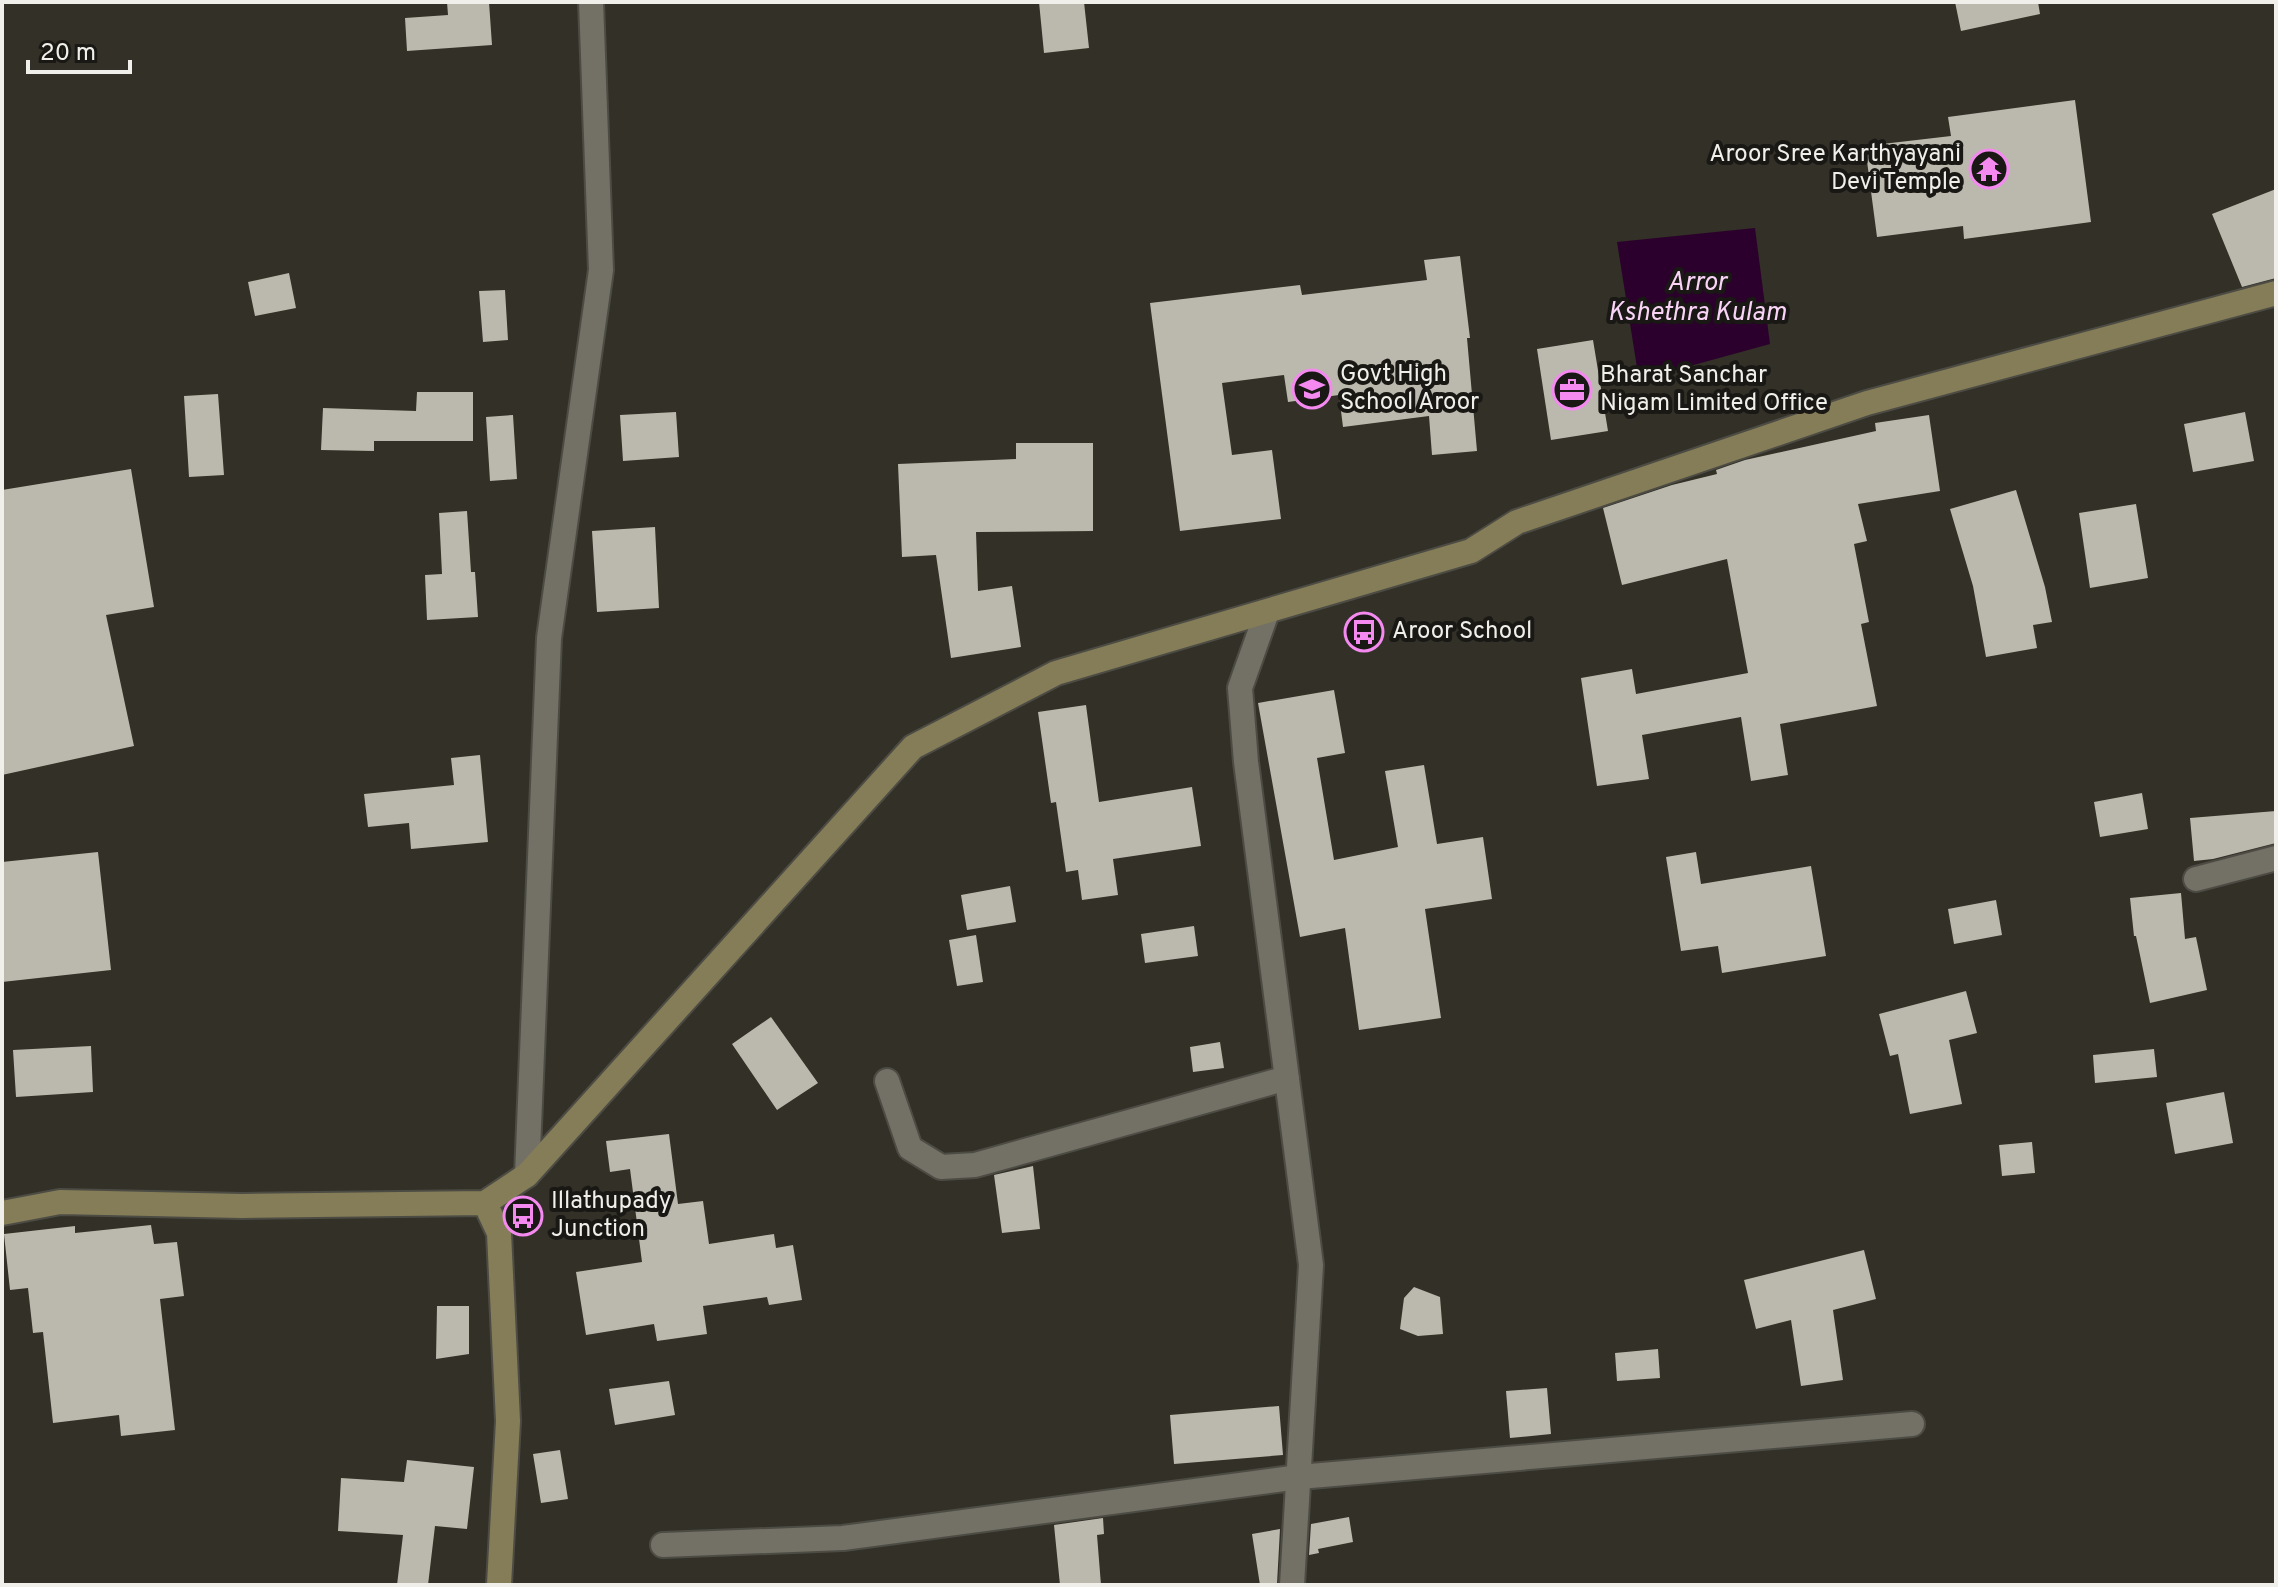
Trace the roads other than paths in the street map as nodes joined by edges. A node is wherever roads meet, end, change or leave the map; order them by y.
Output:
1 (591, 2) edge
2 (2276, 293) edge
3 (1267, 612) junction
4 (2276, 858) edge
5 (2196, 879) dead end
6 (1287, 1078) junction
7 (887, 1081) dead end
8 (527, 1175) junction
9 (485, 1203) junction
10 (2, 1213) edge
11 (1912, 1424) dead end
12 (1299, 1477) junction
13 (663, 1545) dead end
14 (499, 1585) edge
15 (1292, 1585) edge

1 - 8 street
2 - 3 main road
3 - 6 street
3 - 8 main road
4 - 5 street
6 - 7 street
6 - 12 street
8 - 9 main road
9 - 10 main road
9 - 14 main road
11 - 12 street
12 - 13 street
12 - 15 street

